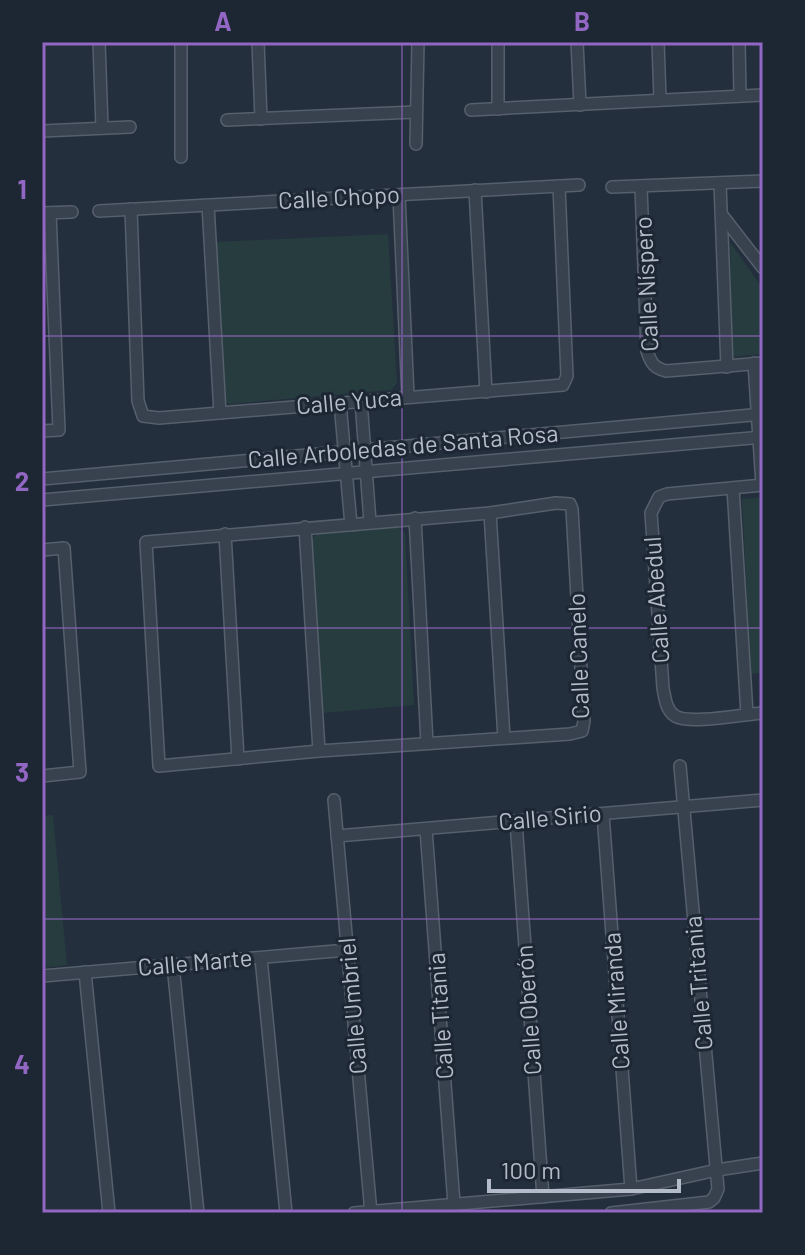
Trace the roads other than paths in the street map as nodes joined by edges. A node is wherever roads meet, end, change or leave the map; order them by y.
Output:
1 (99, 42) edge
2 (181, 42) edge
3 (258, 42) edge
4 (418, 42) edge
5 (498, 42) edge
6 (577, 42) edge
7 (658, 42) edge
8 (739, 42) edge
9 (763, 95) edge
10 (740, 96) junction
11 (660, 100) junction
12 (580, 105) junction
13 (498, 109) junction
14 (471, 110) dead end
15 (416, 112) junction
16 (261, 119) junction
17 (227, 120) dead end
18 (130, 127) dead end
19 (102, 128) junction
20 (42, 131) edge
21 (416, 144) dead end
22 (181, 157) dead end
23 (763, 181) edge
24 (720, 183) junction
25 (579, 185) dead end
26 (559, 186) junction
27 (641, 186) junction
28 (612, 187) dead end
29 (475, 190) junction
30 (399, 196) junction
31 (208, 205) junction
32 (131, 209) junction
33 (99, 211) dead end
34 (72, 212) dead end
35 (46, 213) edge
36 (721, 214) junction
37 (763, 268) edge
38 (759, 363) edge
39 (727, 367) junction
40 (486, 392) junction
41 (408, 396) junction
42 (361, 401) junction
43 (340, 403) junction
44 (220, 413) junction
45 (760, 414) edge
46 (42, 431) edge
47 (761, 437) edge
48 (365, 450) junction
49 (344, 452) junction
50 (366, 471) junction
51 (345, 473) junction
52 (42, 479) edge
53 (762, 485) edge
54 (733, 488) junction
55 (42, 500) edge
56 (490, 513) junction
57 (415, 518) junction
58 (370, 522) junction
59 (351, 525) junction
60 (305, 527) junction
61 (225, 534) junction
62 (42, 550) edge
63 (763, 713) edge
64 (747, 714) junction
65 (504, 738) junction
66 (427, 743) junction
67 (319, 751) junction
68 (238, 759) junction
69 (680, 766) dead end
70 (42, 776) edge
71 (334, 800) dead end
72 (763, 800) edge
73 (683, 807) junction
74 (603, 814) junction
75 (516, 822) junction
76 (426, 829) junction
77 (337, 836) junction
78 (347, 950) junction
79 (261, 958) junction
80 (173, 965) junction
81 (85, 972) junction
82 (42, 976) edge
83 (763, 1163) edge
84 (717, 1170) junction
85 (631, 1189) junction
86 (543, 1197) junction
87 (454, 1204) junction
88 (370, 1212) edge
89 (635, 1212) edge
90 (109, 1213) edge
91 (198, 1213) edge
92 (286, 1213) edge
93 (354, 1213) edge
94 (611, 1213) edge

1 - 19 street
2 - 22 street
3 - 16 street
4 - 15 street
5 - 13 street
6 - 12 street
7 - 11 street
8 - 10 street
9 - 10 street
10 - 11 street
11 - 12 street
12 - 13 street
13 - 14 street
15 - 16 street
15 - 21 street
16 - 17 street
18 - 19 street
19 - 20 street
23 - 24 street
24 - 27 street
24 - 36 street
25 - 26 street, Calle Chopo
26 - 29 street, Calle Chopo
26 - 40 street, Calle Yuca
27 - 28 street
27 - 39 street, Calle Níspero
29 - 30 street, Calle Chopo
29 - 40 street
30 - 31 street, Calle Chopo
30 - 41 street
31 - 32 street, Calle Chopo
31 - 44 street
32 - 33 street, Calle Chopo
32 - 44 street, Calle Yuca
34 - 35 street
35 - 46 street
36 - 37 street
36 - 39 street
38 - 39 street, Calle Níspero
38 - 45 street, Calle Abedul
40 - 41 street, Calle Yuca
41 - 42 street, Calle Yuca
42 - 43 street, Calle Yuca
42 - 48 street
43 - 44 street, Calle Yuca
43 - 49 street
45 - 47 street, Calle Abedul
45 - 48 street, Calle Arboledas de Santa Rosa
47 - 50 street, Calle Arboledas de Santa Rosa
47 - 53 street, Calle Abedul
48 - 49 street, Calle Arboledas de Santa Rosa
48 - 50 street
49 - 51 street
49 - 52 street, Calle Arboledas de Santa Rosa
50 - 51 street, Calle Arboledas de Santa Rosa
50 - 58 street
51 - 55 street, Calle Arboledas de Santa Rosa
51 - 59 street
53 - 54 street, Calle Abedul
54 - 64 street
54 - 64 street, Calle Abedul
56 - 57 street, Calle Canelo
56 - 65 street
56 - 65 street, Calle Canelo
57 - 58 street, Calle Canelo
57 - 66 street
58 - 59 street, Calle Canelo
59 - 60 street, Calle Canelo
60 - 61 street, Calle Canelo
60 - 67 street
61 - 68 street
61 - 68 street, Calle Canelo
62 - 70 street
63 - 64 street, Calle Abedul
65 - 66 street, Calle Canelo
66 - 67 street, Calle Canelo
67 - 68 street, Calle Canelo
69 - 73 street, Calle Tritania
71 - 77 street, Calle Umbriel
72 - 73 street, Calle Sirio
73 - 74 street, Calle Sirio
73 - 84 street, Calle Tritania
74 - 75 street, Calle Sirio
74 - 85 street, Calle Miranda
75 - 76 street, Calle Sirio
75 - 86 street, Calle Oberón
76 - 77 street, Calle Sirio
76 - 87 street, Calle Titania
77 - 78 street, Calle Umbriel
78 - 79 street, Calle Marte
78 - 88 street, Calle Umbriel
79 - 80 street, Calle Marte
79 - 92 street
80 - 81 street, Calle Marte
80 - 91 street
81 - 82 street, Calle Marte
81 - 90 street
83 - 84 street
84 - 85 street
84 - 89 street, Calle Tritania
85 - 86 street
86 - 87 street
87 - 88 street
88 - 93 street
89 - 94 street

